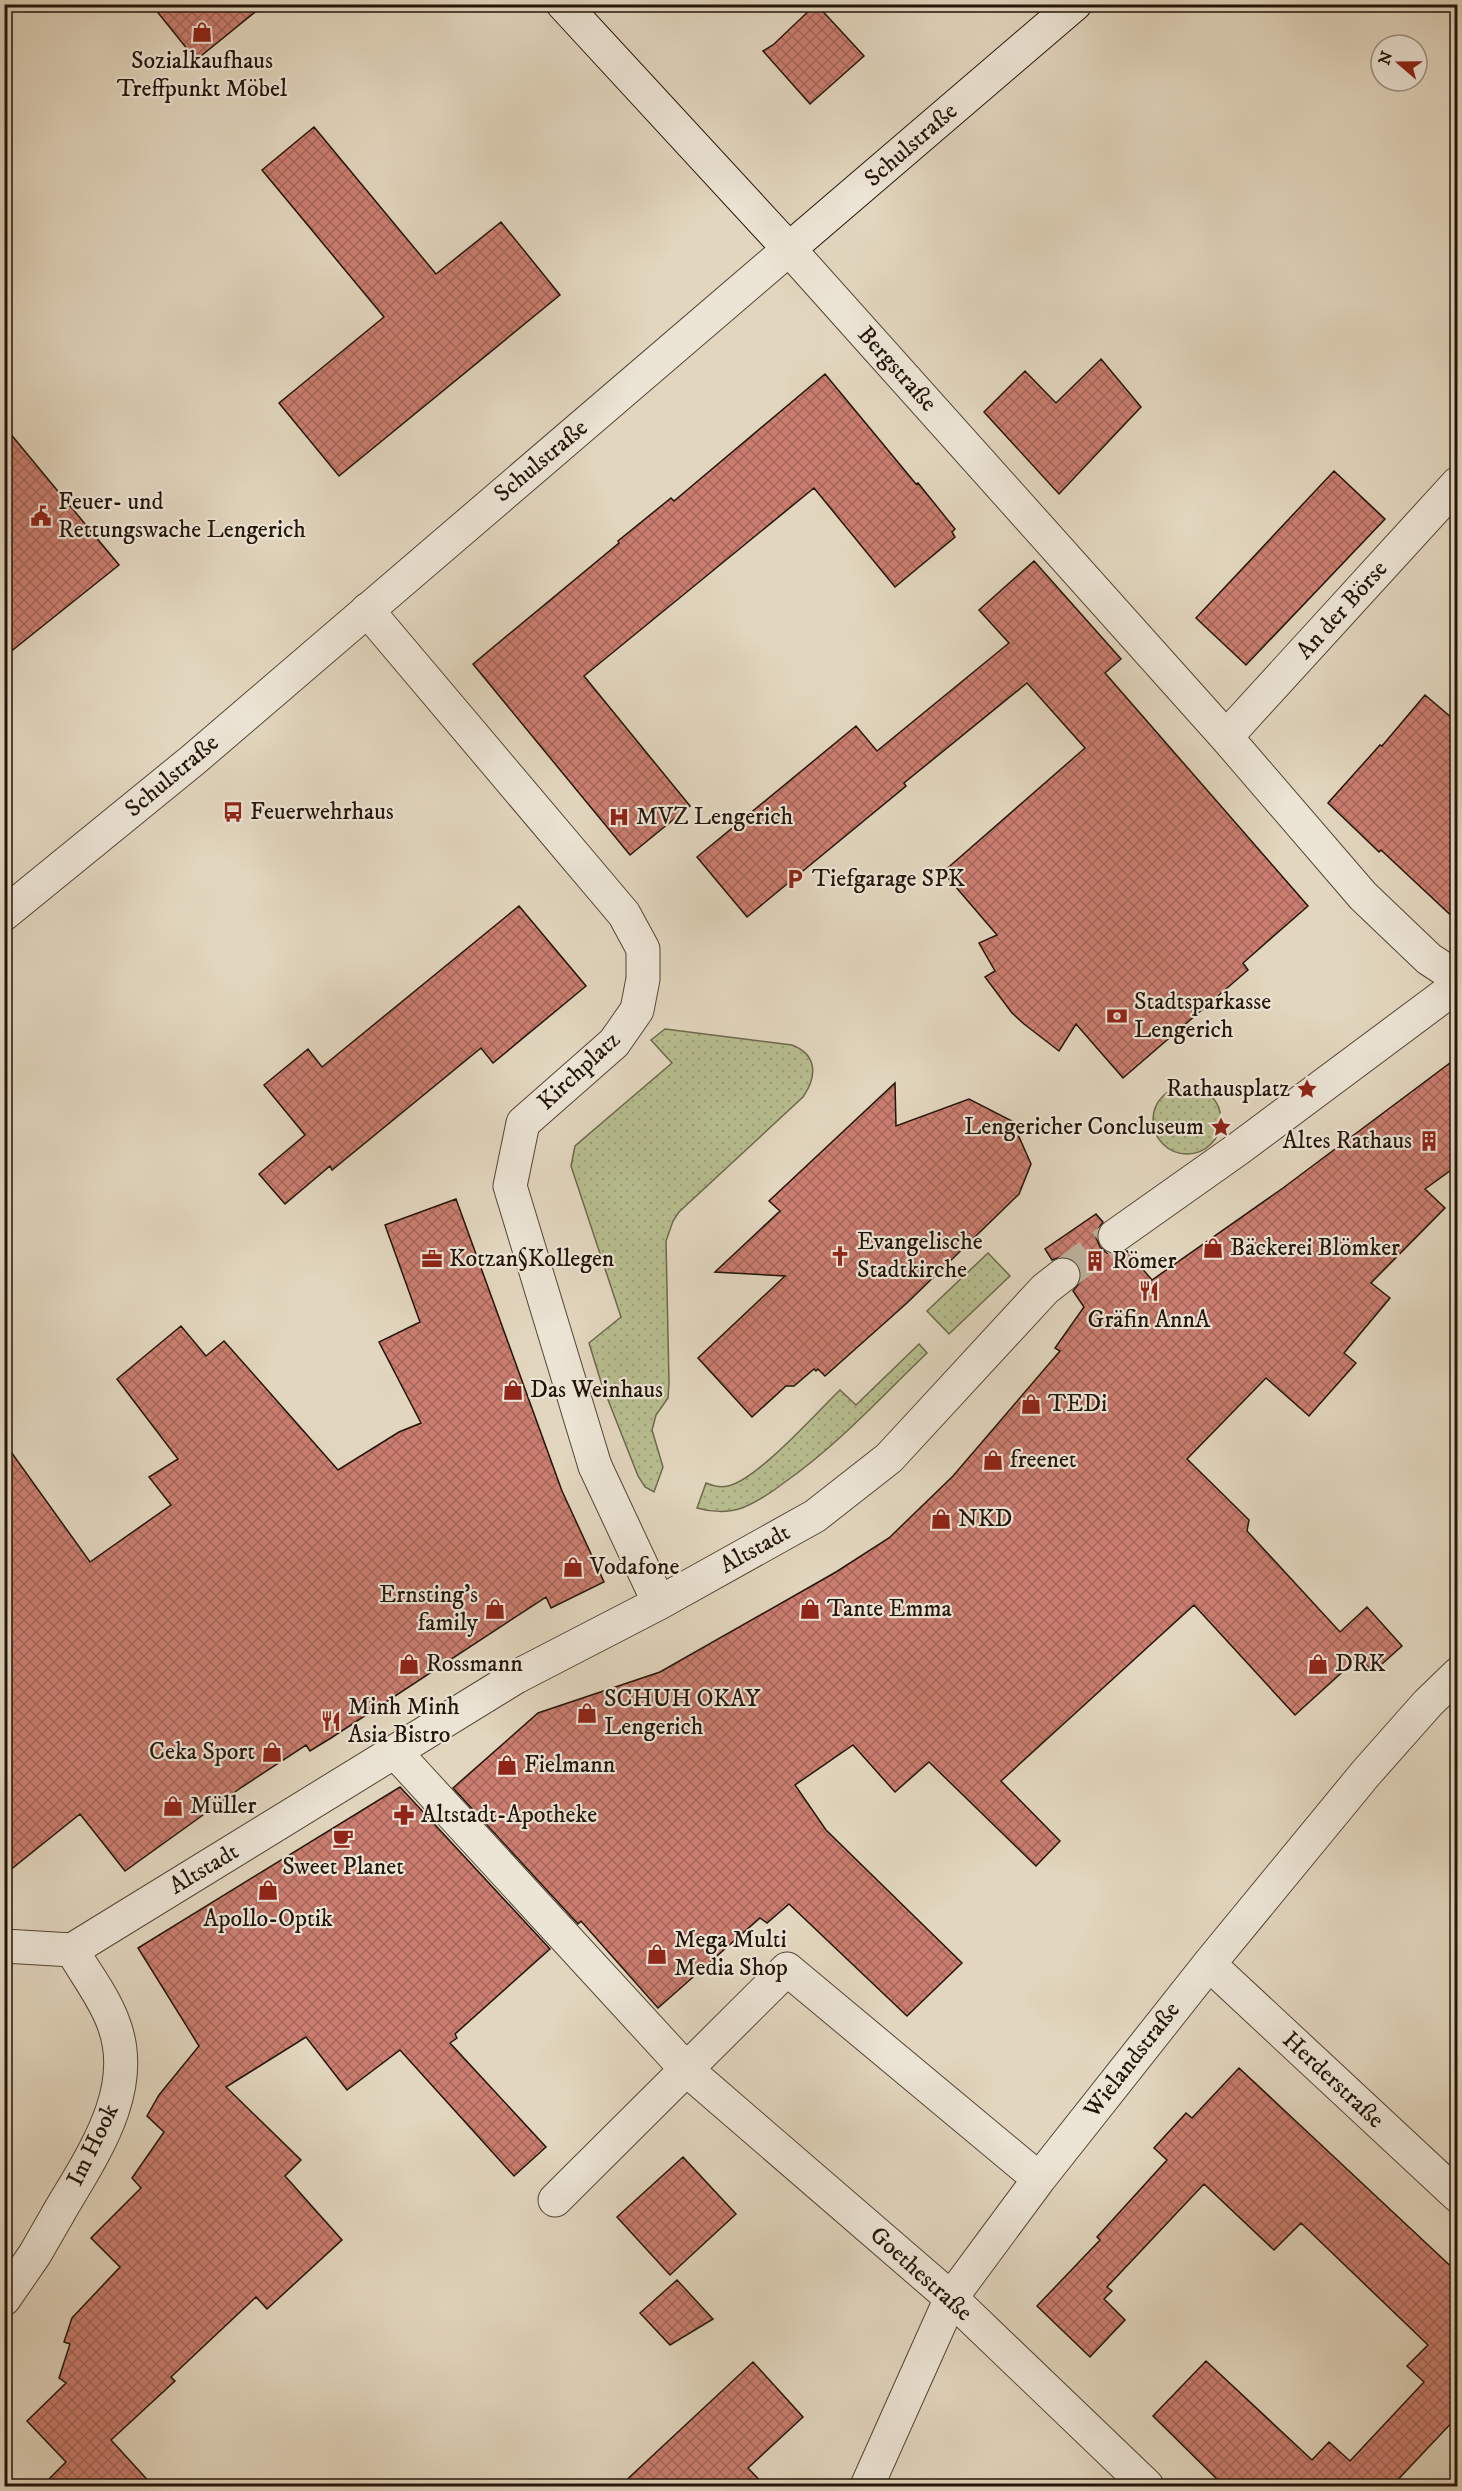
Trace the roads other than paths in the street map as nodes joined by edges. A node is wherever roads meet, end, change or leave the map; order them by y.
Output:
1 (564, 4) edge
2 (1075, 4) edge
3 (789, 249) junction
4 (1458, 483) edge
5 (367, 610) junction
6 (1226, 737) junction
7 (4, 914) edge
8 (1458, 978) edge
9 (1458, 985) edge
10 (1114, 1236) tunnel mouth
11 (1063, 1275) tunnel mouth
12 (659, 1603) junction
13 (1458, 1674) edge
14 (394, 1752) junction
15 (4, 1946) edge
16 (72, 1950) junction
17 (1209, 1964) junction
18 (687, 2070) junction
19 (1039, 2179) junction
20 (1458, 2196) edge
21 (555, 2200) dead end
22 (951, 2298) junction
23 (4, 2299) edge
24 (867, 2487) edge
25 (1147, 2487) edge

1 - 3 street, Bergstraße
2 - 3 street, Schulstraße
3 - 5 street, Schulstraße
3 - 6 street, Bergstraße
4 - 6 street, An der Börse
5 - 7 street, Schulstraße
5 - 12 street, Kirchplatz
6 - 8 street
9 - 10 street
11 - 12 street, Altstadt
12 - 14 street, Altstadt
13 - 17 street, Wielandstraße
14 - 16 street, Altstadt
14 - 18 street
15 - 16 street
16 - 23 street, Im Hook
17 - 19 street, Wielandstraße
17 - 20 street, Herderstraße
18 - 19 street
18 - 21 street
18 - 22 street, Goethestraße
19 - 22 street, Wielandstraße
22 - 24 street, Wielandstraße
22 - 25 street, Goethestraße

